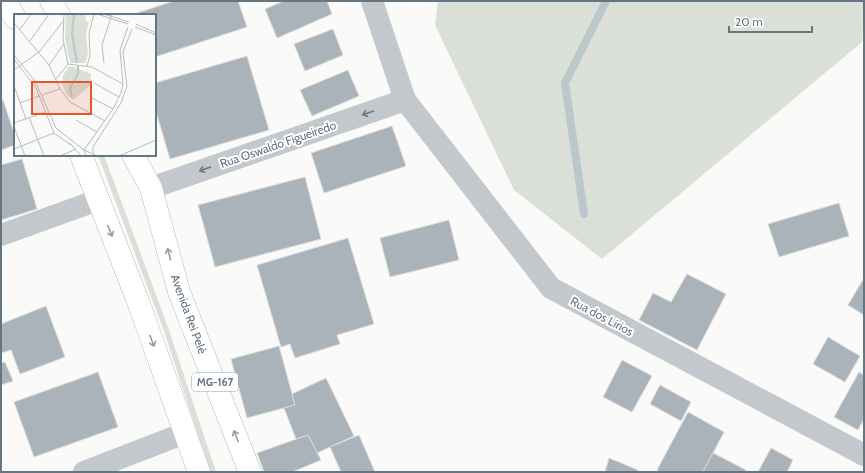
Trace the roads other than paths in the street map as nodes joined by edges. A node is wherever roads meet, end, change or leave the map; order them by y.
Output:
1 (5, 1) edge
2 (51, 1) edge
3 (372, 1) edge
4 (58, 14) edge
5 (14, 16) edge
6 (405, 100) junction
7 (81, 156) edge
8 (134, 156) edge
9 (151, 188) junction
10 (98, 200) junction
11 (1, 235) edge
12 (185, 432) junction
13 (864, 455) edge
14 (84, 472) edge
15 (199, 472) edge
16 (250, 472) edge

1 - 5 main road
2 - 4 main road
3 - 6 street, Rua dos Lirios
6 -> 9 street, Rua Oswaldo Figueiredo
6 - 13 street, Rua dos Lirios
7 - 10 main road
8 - 9 main road, Avenida Rei Pelé / MG-167
16 -> 9 main road, Avenida Rei Pelé / MG-167
10 - 11 street
10 -> 12 main road
12 - 14 street
12 - 15 main road

